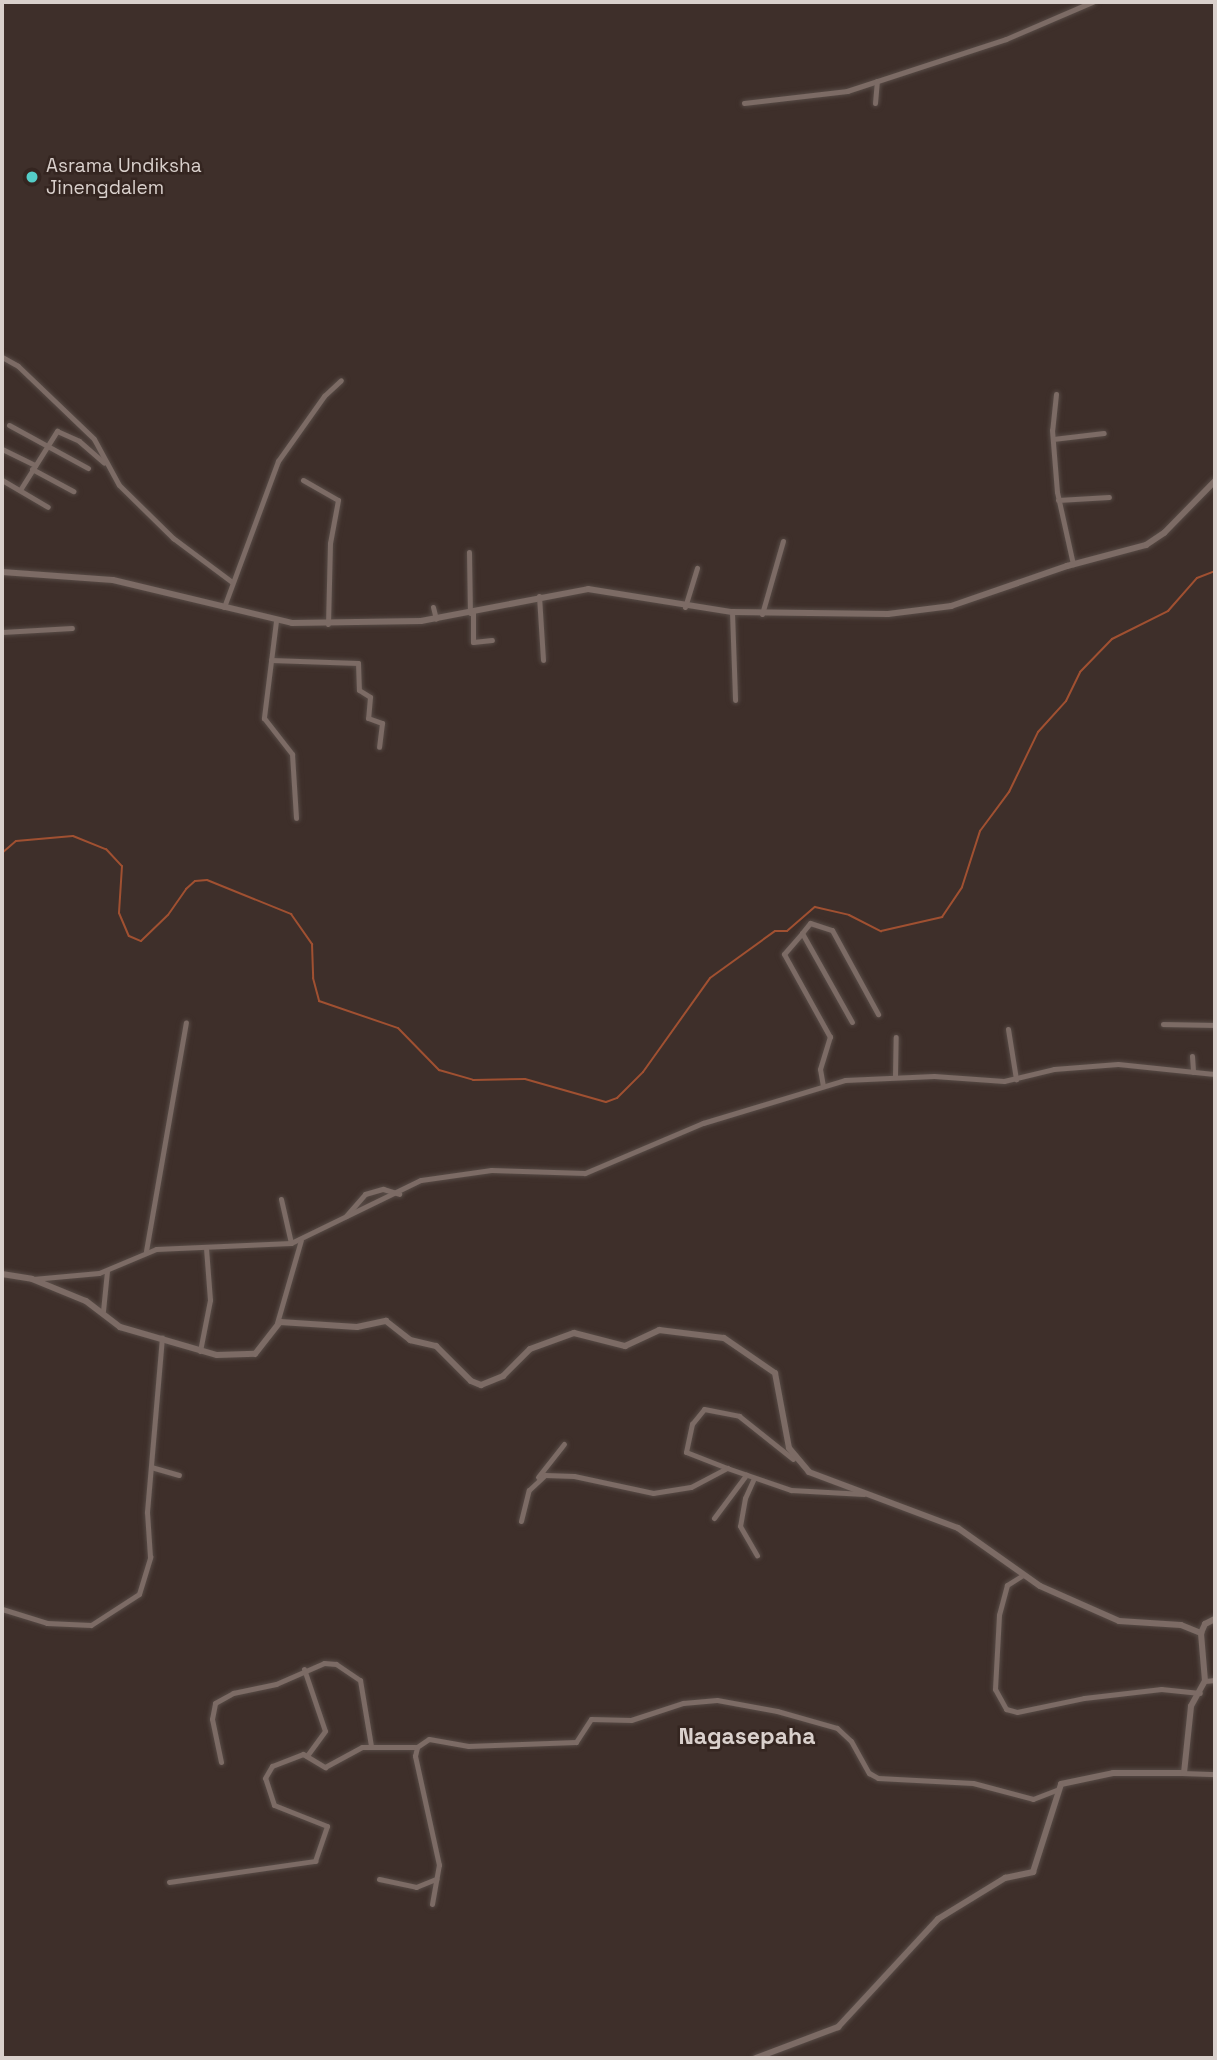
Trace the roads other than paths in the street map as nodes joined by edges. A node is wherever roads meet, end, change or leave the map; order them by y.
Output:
1 (1092, 2) edge
2 (877, 81) junction
3 (744, 103) dead end
4 (875, 103) dead end
5 (2, 357) edge
6 (341, 380) dead end
7 (1056, 394) dead end
8 (9, 425) dead end
9 (1104, 433) dead end
10 (1053, 439) junction
11 (46, 446) junction
12 (2, 449) edge
13 (107, 465) junction
14 (33, 467) junction
15 (88, 468) dead end
16 (2, 480) edge
17 (303, 480) dead end
18 (1215, 481) edge
19 (20, 491) junction
20 (73, 491) dead end
21 (1109, 497) dead end
22 (1058, 500) junction
23 (48, 506) dead end
24 (783, 541) dead end
25 (469, 552) dead end
26 (1073, 564) junction
27 (697, 568) dead end
28 (2, 572) edge
29 (232, 582) junction
30 (538, 596) junction
31 (224, 607) junction
32 (433, 607) dead end
33 (685, 607) junction
34 (472, 612) junction
35 (732, 612) junction
36 (762, 614) junction
37 (436, 619) junction
38 (276, 621) junction
39 (328, 624) junction
40 (72, 628) dead end
41 (2, 632) edge
42 (492, 640) dead end
43 (271, 660) junction
44 (543, 660) dead end
45 (735, 700) dead end
46 (379, 747) dead end
47 (296, 818) dead end
48 (802, 933) junction
49 (878, 1014) dead end
50 (852, 1021) dead end
51 (186, 1022) dead end
52 (1163, 1024) dead end
53 (1215, 1025) edge
54 (1008, 1029) dead end
55 (896, 1037) dead end
56 (1192, 1056) dead end
57 (1193, 1072) junction
58 (1215, 1074) edge
59 (895, 1076) junction
60 (1016, 1079) junction
61 (823, 1086) junction
62 (399, 1194) junction
63 (281, 1199) dead end
64 (346, 1216) junction
65 (301, 1240) junction
66 (290, 1243) junction
67 (206, 1248) junction
68 (146, 1251) junction
69 (107, 1271) junction
70 (2, 1274) edge
71 (33, 1279) junction
72 (103, 1311) junction
73 (277, 1323) junction
74 (162, 1338) junction
75 (200, 1351) junction
76 (564, 1444) dead end
77 (793, 1458) junction
78 (151, 1467) junction
79 (727, 1468) junction
80 (179, 1475) dead end
81 (746, 1475) junction
82 (538, 1478) junction
83 (754, 1478) junction
84 (867, 1495) junction
85 (714, 1518) dead end
86 (521, 1521) dead end
87 (758, 1555) dead end
88 (1024, 1574) junction
89 (2, 1609) edge
90 (1215, 1619) edge
91 (1200, 1633) junction
92 (304, 1669) junction
93 (1215, 1680) edge
94 (1205, 1681) junction
95 (1200, 1693) junction
96 (370, 1746) junction
97 (418, 1747) junction
98 (307, 1756) junction
99 (221, 1762) dead end
100 (1184, 1773) junction
101 (1215, 1774) edge
102 (1056, 1790) junction
103 (379, 1879) dead end
104 (436, 1879) junction
105 (169, 1882) dead end
106 (432, 1904) dead end
107 (756, 2058) edge

1 - 2 street
2 - 3 street
2 - 4 street
5 - 13 street
6 - 29 street
7 - 10 street
8 - 11 street
9 - 10 street
10 - 22 street
11 - 13 street
11 - 14 street
11 - 15 street
12 - 14 street
13 - 29 street
14 - 19 street
14 - 20 street
16 - 19 street
17 - 39 street
18 - 26 street
19 - 23 street
21 - 22 street
22 - 26 street
24 - 36 street
25 - 34 street
26 - 36 street
27 - 33 street
28 - 31 street
29 - 31 street
30 - 33 street
30 - 34 street
30 - 44 street
31 - 38 street
32 - 37 street
33 - 35 street
34 - 37 street
34 - 42 street
35 - 36 street
35 - 45 street
37 - 39 street
38 - 39 street
38 - 43 street
40 - 41 street
43 - 46 street
43 - 47 street
48 - 49 street
48 - 50 street
48 - 61 street
51 - 68 street
52 - 53 street
54 - 60 street
55 - 59 street
56 - 57 street
57 - 58 street
57 - 60 street
59 - 60 street
59 - 61 street
61 - 62 street
62 - 64 street
62 - 64 street
63 - 66 street
64 - 65 street
65 - 66 street
65 - 73 street
66 - 67 street
67 - 68 street
67 - 75 street
68 - 69 street
69 - 71 street
69 - 72 street
70 - 71 street
71 - 72 street
72 - 74 street
73 - 75 street
73 - 77 street
74 - 75 street
74 - 78 street
76 - 82 street
77 - 79 street
77 - 84 street
78 - 80 street
78 - 89 street
79 - 81 street
79 - 82 street
81 - 83 street
81 - 85 street
82 - 86 street
83 - 84 street
83 - 87 street
84 - 88 street
88 - 91 street
88 - 95 street
90 - 91 street
91 - 94 street
92 - 96 street
92 - 98 street
92 - 99 street
93 - 94 street
94 - 95 street
95 - 100 street
96 - 97 street
96 - 98 street
97 - 102 street
97 - 104 street
98 - 105 street
100 - 101 street
100 - 102 street
102 - 107 street
103 - 104 street
104 - 106 street

